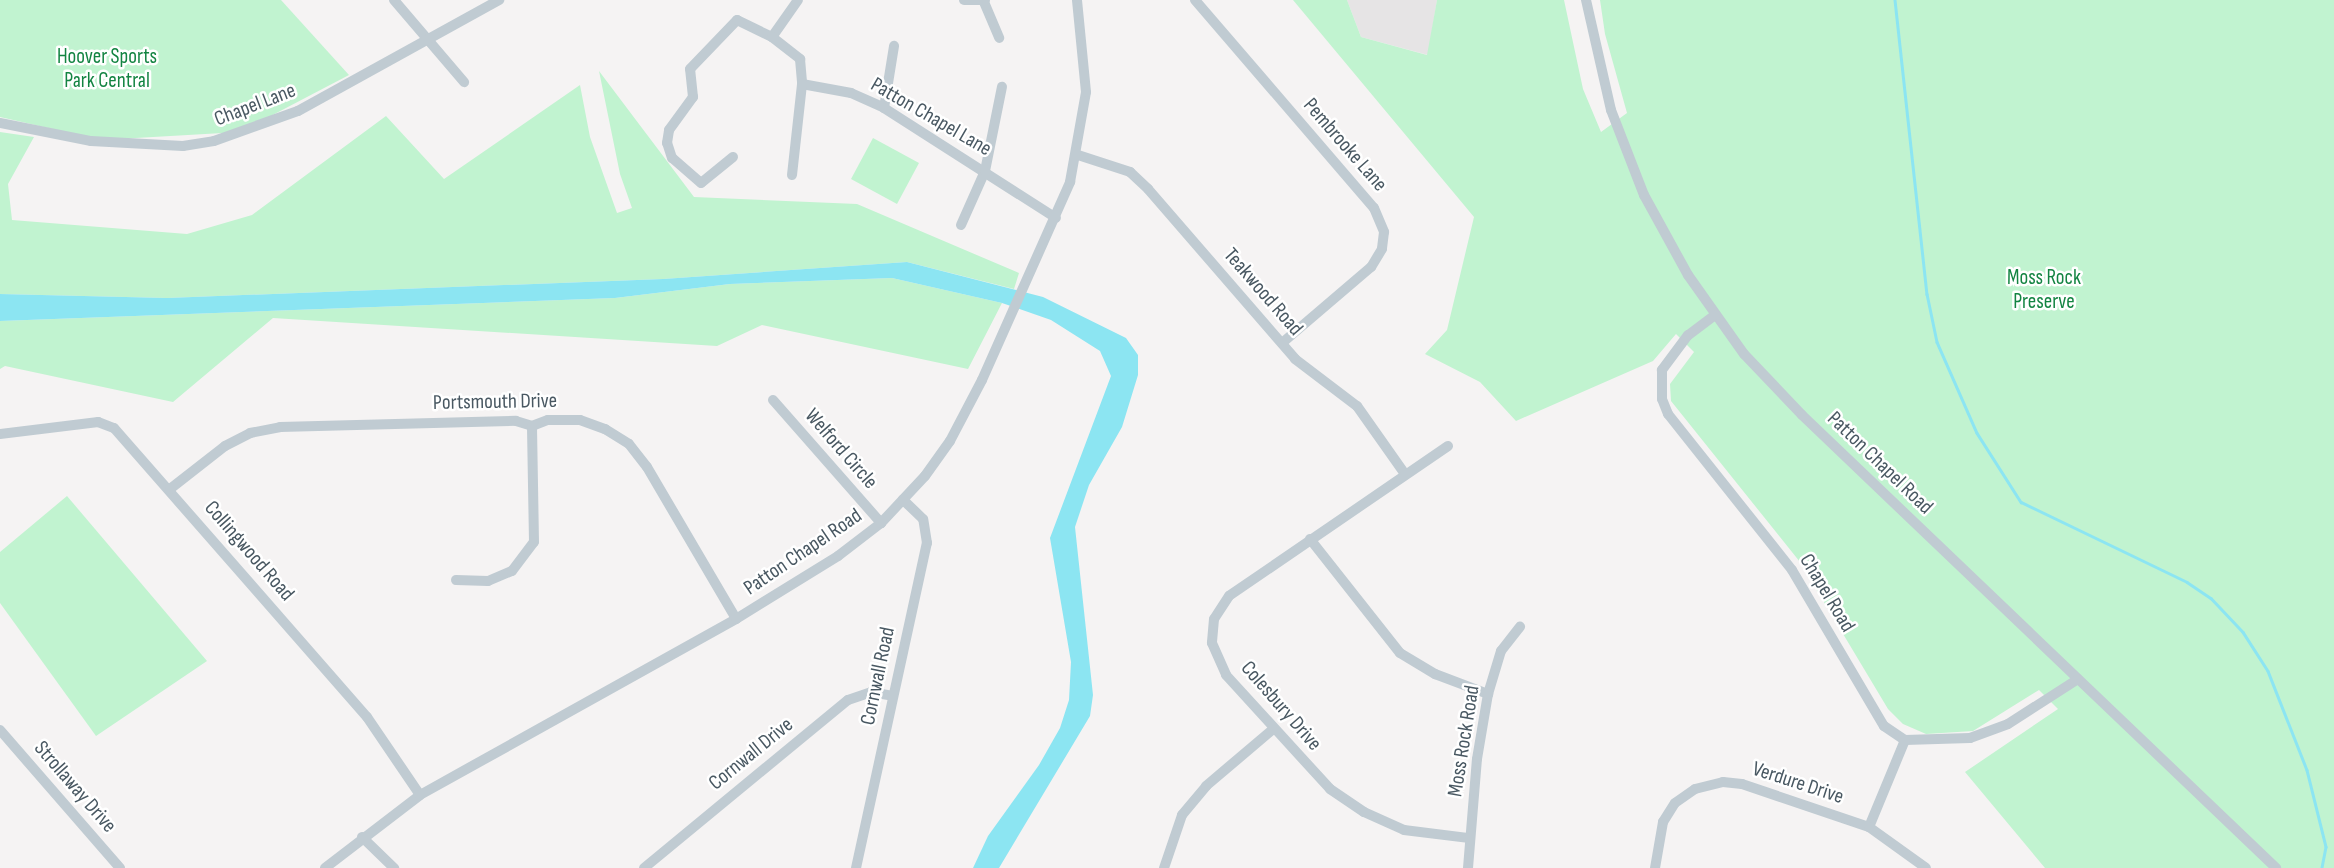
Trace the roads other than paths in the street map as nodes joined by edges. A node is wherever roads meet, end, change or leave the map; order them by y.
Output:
1 (394, 0) edge
2 (499, 0) edge
3 (798, 0) edge
4 (964, 0) edge
5 (1077, 0) edge
6 (1195, 0) edge
7 (1586, 0) edge
8 (985, 1) edge
9 (772, 37) junction
10 (999, 38) dead end
11 (428, 39) junction
12 (894, 46) dead end
13 (464, 82) dead end
14 (802, 84) junction
15 (1002, 87) dead end
16 (884, 108) junction
17 (0, 123) edge
18 (1078, 155) junction
19 (733, 157) dead end
20 (985, 171) junction
21 (792, 175) dead end
22 (1056, 218) junction
23 (961, 225) dead end
24 (1714, 315) junction
25 (1282, 343) junction
26 (773, 400) dead end
27 (532, 426) junction
28 (0, 434) edge
29 (1448, 446) dead end
30 (1405, 474) junction
31 (170, 489) junction
32 (903, 500) junction
33 (881, 523) junction
34 (1310, 539) junction
35 (456, 580) dead end
36 (736, 619) junction
37 (1520, 627) dead end
38 (2078, 679) junction
39 (1488, 694) junction
40 (893, 696) junction
41 (0, 730) edge
42 (1272, 730) junction
43 (1905, 740) junction
44 (419, 795) junction
45 (1869, 827) junction
46 (362, 837) junction
47 (1468, 838) junction
48 (120, 868) edge
49 (325, 868) edge
50 (394, 868) edge
51 (644, 868) edge
52 (856, 868) edge
53 (1164, 868) edge
54 (1468, 868) edge
55 (1655, 868) edge
56 (1926, 868) edge
57 (2276, 868) edge

1 - 11 street
2 - 11 street, Chapel Lane
3 - 9 street
4 - 8 street
5 - 18 street, Patton Chapel Road
6 - 25 street, Pembrooke Lane
7 - 24 street, Patton Chapel Road
8 - 10 street
9 - 14 street
9 - 19 street
11 - 13 street
11 - 17 street, Chapel Lane
12 - 16 street
14 - 16 street, Patton Chapel Lane
14 - 21 street
15 - 20 street
16 - 20 street, Patton Chapel Lane
18 - 22 street, Patton Chapel Road
18 - 25 street, Teakwood Road
20 - 22 street, Patton Chapel Lane
20 - 23 street
22 - 32 street, Patton Chapel Road
24 - 38 street, Patton Chapel Road
24 - 43 street, Chapel Road
25 - 30 street, Teakwood Road
26 - 33 street, Welford Circle
27 - 31 street, Portsmouth Drive
27 - 35 street
27 - 36 street, Portsmouth Drive
28 - 31 street, Collingwood Road
29 - 30 street, Colesbury Drive
30 - 34 street, Colesbury Drive
31 - 44 street, Collingwood Road
32 - 33 street, Patton Chapel Road
32 - 40 street, Cornwall Road
33 - 36 street, Patton Chapel Road
34 - 39 street
34 - 42 street, Colesbury Drive
36 - 44 street, Patton Chapel Road
37 - 39 street, Moss Rock Road
38 - 43 street
38 - 57 street, Patton Chapel Road
39 - 47 street, Moss Rock Road
40 - 51 street, Cornwall Drive
40 - 52 street, Cornwall Road
41 - 48 street, Strollaway Drive
42 - 47 street, Colesbury Drive
42 - 53 street
43 - 45 street
44 - 46 street, Patton Chapel Road
45 - 55 street, Verdure Drive
45 - 56 street, Verdure Drive
46 - 49 street, Patton Chapel Road
46 - 50 street
47 - 54 street, Moss Rock Road

